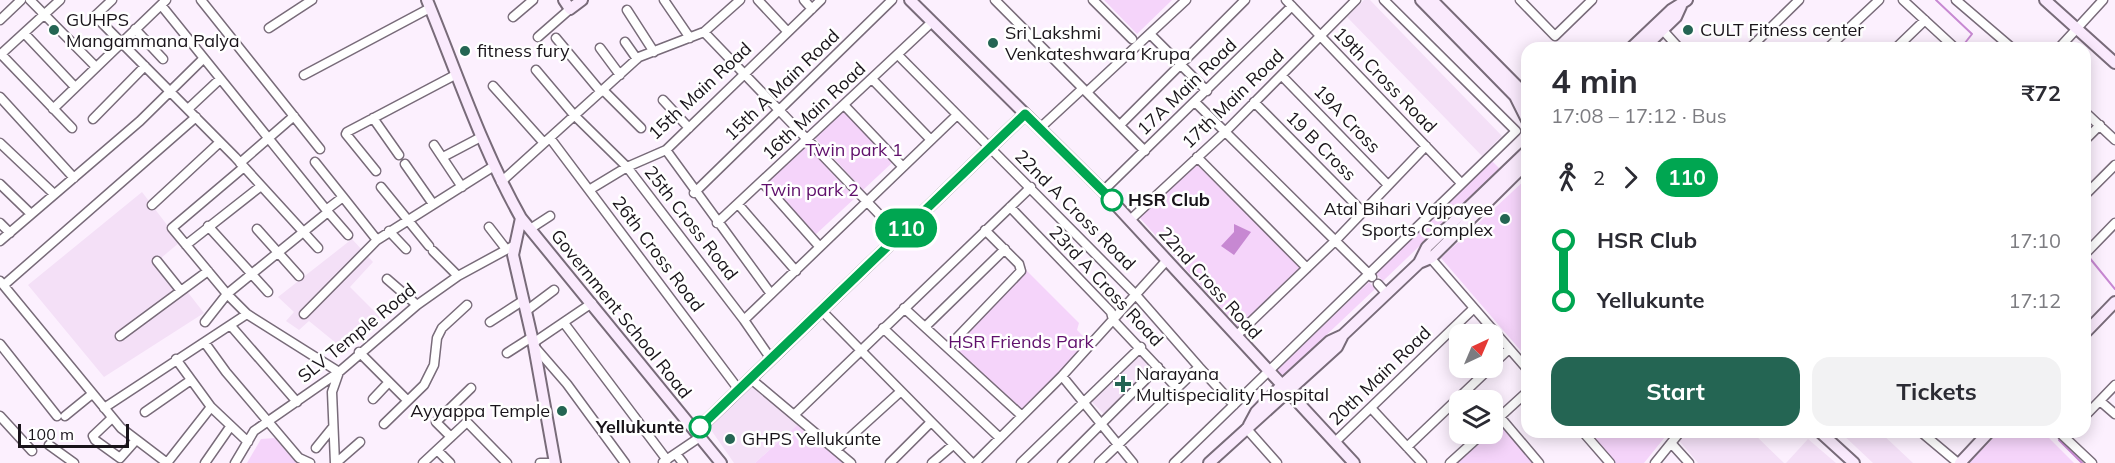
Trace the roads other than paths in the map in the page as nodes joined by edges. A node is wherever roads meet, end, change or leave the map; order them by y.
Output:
1 (21, 0) edge
2 (30, 0) edge
3 (60, 0) edge
4 (112, 0) edge
5 (201, 0) edge
6 (312, 0) edge
7 (533, 0) edge
8 (582, 0) edge
9 (664, 0) edge
10 (740, 0) edge
11 (758, 0) edge
12 (804, 0) edge
13 (821, 0) edge
14 (892, 0) edge
15 (910, 0) edge
16 (995, 0) edge
17 (1093, 0) edge
18 (1186, 0) edge
19 (1245, 0) edge
20 (1356, 0) edge
21 (1384, 0) edge
22 (1421, 0) edge
23 (1432, 0) edge
24 (1520, 0) edge
25 (1592, 0) edge
26 (1799, 0) edge
27 (1879, 0) edge
28 (1903, 0) edge
29 (1956, 0) edge
30 (2045, 0) edge
31 (2103, 0) edge
32 (163, 2) edge
33 (1681, 2) edge
34 (1289, 3) edge
35 (429, 4) edge
36 (567, 4) edge
37 (812, 9) junction
38 (627, 10) dead end
39 (44, 15) junction
40 (513, 17) dead end
41 (0, 20) edge
42 (1926, 20) junction
43 (932, 22) junction
44 (1660, 27) junction
45 (269, 28) dead end
46 (135, 29) junction
47 (2077, 29) junction
48 (787, 31) junction
49 (704, 32) junction
50 (24, 33) junction
51 (1150, 34) junction
52 (1320, 36) junction
53 (538, 37) dead end
54 (556, 38) dead end
55 (690, 38) junction
56 (1132, 39) dead end
57 (625, 42) dead end
58 (1639, 42) edge
59 (1649, 42) edge
60 (1674, 42) edge
61 (1756, 42) edge
62 (1834, 42) edge
63 (1902, 42) edge
64 (1946, 42) edge
65 (2005, 42) edge
66 (2065, 42) edge
67 (121, 43) junction
68 (600, 48) dead end
69 (654, 52) junction
70 (1, 55) edge
71 (898, 55) junction
72 (163, 59) dead end
73 (203, 59) junction
74 (637, 60) junction
75 (2115, 62) edge
76 (1181, 65) junction
77 (145, 66) junction
78 (96, 67) junction
79 (536, 70) dead end
80 (457, 74) junction
81 (744, 74) junction
82 (304, 75) dead end
83 (620, 75) junction
84 (1282, 76) junction
85 (220, 79) junction
86 (872, 79) junction
87 (493, 86) dead end
88 (75, 87) junction
89 (171, 91) junction
90 (602, 91) junction
91 (1207, 91) junction
92 (1084, 92) junction
93 (1521, 97) edge
94 (0, 98) edge
95 (1521, 98) edge
96 (663, 100) dead end
97 (1195, 102) junction
98 (1254, 102) junction
99 (844, 105) junction
100 (53, 109) junction
101 (188, 109) junction
102 (780, 111) junction
103 (1025, 114) junction
104 (574, 115) junction
105 (957, 115) junction
106 (294, 116) junction
107 (196, 117) junction
108 (2091, 117) edge
109 (373, 118) junction
110 (93, 119) dead end
111 (1120, 125) junction
112 (2100, 125) junction
113 (72, 128) dead end
114 (641, 128) dead end
115 (689, 128) junction
116 (1040, 128) junction
117 (1226, 131) junction
118 (2091, 134) edge
119 (268, 136) junction
120 (481, 137) junction
121 (808, 139) junction
122 (2115, 140) edge
123 (547, 141) junction
124 (931, 141) junction
125 (0, 142) edge
126 (220, 142) junction
127 (434, 145) dead end
128 (1426, 146) junction
129 (320, 149) dead end
130 (989, 149) junction
131 (666, 150) junction
132 (1145, 150) junction
133 (399, 155) dead end
134 (1197, 157) junction
135 (1521, 157) edge
136 (443, 158) junction
137 (315, 162) dead end
138 (405, 164) dead end
139 (242, 165) junction
140 (2115, 165) edge
141 (494, 166) junction
142 (903, 166) junction
143 (627, 167) junction
144 (1521, 169) edge
145 (375, 171) dead end
146 (74, 178) junction
147 (501, 182) junction
148 (762, 182) junction
149 (1461, 183) junction
150 (0, 184) edge
151 (1388, 185) junction
152 (261, 186) junction
153 (462, 187) junction
154 (1030, 187) junction
155 (381, 188) dead end
156 (2091, 189) edge
157 (589, 190) junction
158 (1103, 190) junction
159 (694, 193) junction
160 (54, 194) junction
161 (343, 197) junction
162 (866, 201) junction
163 (433, 204) junction
164 (738, 204) junction
165 (152, 205) dead end
166 (1010, 207) junction
167 (327, 211) junction
168 (1363, 212) junction
169 (31, 214) junction
170 (550, 216) dead end
171 (521, 218) junction
172 (407, 219) junction
173 (1130, 220) junction
174 (0, 223) edge
175 (717, 223) junction
176 (2115, 223) edge
177 (208, 226) junction
178 (489, 227) dead end
179 (257, 229) dead end
180 (530, 229) junction
181 (986, 230) junction
182 (389, 231) junction
183 (10, 232) junction
184 (303, 232) junction
185 (348, 235) dead end
186 (899, 236) junction
187 (377, 240) junction
188 (1336, 240) junction
189 (0, 241) edge
190 (186, 245) junction
191 (819, 246) junction
192 (511, 247) junction
193 (318, 248) dead end
194 (2091, 248) edge
195 (406, 249) dead end
196 (1005, 249) junction
197 (277, 252) junction
198 (1428, 255) junction
199 (1167, 260) junction
200 (157, 261) dead end
201 (1307, 268) junction
202 (796, 271) junction
203 (208, 272) junction
204 (251, 274) junction
205 (299, 276) dead end
206 (458, 276) junction
207 (1372, 278) junction
208 (387, 279) dead end
209 (2, 283) edge
210 (181, 291) junction
211 (554, 291) dead end
212 (268, 292) dead end
213 (226, 294) junction
214 (771, 294) junction
215 (1135, 294) junction
216 (1387, 294) junction
217 (2115, 302) edge
218 (592, 303) junction
219 (417, 305) junction
220 (467, 305) dead end
221 (525, 305) junction
222 (904, 308) junction
223 (1473, 309) junction
224 (822, 311) junction
225 (247, 314) junction
226 (304, 314) dead end
227 (744, 320) junction
228 (1113, 320) junction
229 (205, 322) dead end
230 (490, 322) dead end
231 (564, 323) junction
232 (2091, 324) edge
233 (231, 326) junction
234 (925, 327) junction
235 (883, 328) junction
236 (120, 336) dead end
237 (1236, 336) junction
238 (533, 342) junction
239 (205, 343) junction
240 (0, 344) edge
241 (948, 347) junction
242 (1142, 347) junction
243 (1509, 349) junction
244 (860, 350) junction
245 (359, 352) junction
246 (507, 353) dead end
247 (1503, 355) edge
248 (176, 359) junction
249 (771, 359) junction
250 (1521, 362) edge
251 (1158, 367) junction
252 (1198, 367) junction
253 (1268, 370) junction
254 (339, 372) junction
255 (1062, 376) junction
256 (1479, 378) edge
257 (751, 379) junction
258 (190, 380) junction
259 (389, 382) junction
260 (2115, 385) edge
261 (471, 388) dead end
262 (1177, 388) junction
263 (1285, 388) junction
264 (739, 390) junction
265 (900, 392) junction
266 (92, 394) junction
267 (1521, 398) edge
268 (373, 399) dead end
269 (407, 400) junction
270 (2100, 400) junction
271 (297, 402) junction
272 (1084, 403) junction
273 (1234, 405) junction
274 (211, 407) junction
275 (104, 408) junction
276 (1371, 408) junction
277 (2091, 410) edge
278 (145, 412) dead end
279 (1503, 414) edge
280 (2115, 414) edge
281 (794, 415) junction
282 (0, 416) edge
283 (1022, 416) junction
284 (112, 418) junction
285 (268, 420) junction
286 (1503, 421) edge
287 (930, 423) junction
288 (384, 424) dead end
289 (1101, 424) junction
290 (333, 426) junction
291 (230, 427) junction
292 (1248, 427) junction
293 (698, 434) junction
294 (451, 437) junction
295 (1000, 438) junction
296 (1588, 438) edge
297 (1675, 438) edge
298 (1827, 438) edge
299 (1928, 438) edge
300 (1983, 438) edge
301 (2068, 438) edge
302 (136, 440) junction
303 (360, 441) dead end
304 (248, 442) junction
305 (1335, 442) junction
306 (1671, 443) junction
307 (1471, 444) edge
308 (48, 445) dead end
309 (953, 445) junction
310 (1118, 445) junction
311 (1407, 447) junction
312 (316, 448) dead end
313 (437, 450) junction
314 (836, 450) junction
315 (32, 451) dead end
316 (676, 454) junction
317 (665, 462) edge
318 (74, 463) edge
319 (166, 463) edge
320 (205, 463) edge
321 (236, 463) edge
322 (310, 463) edge
323 (336, 463) edge
324 (423, 463) edge
325 (450, 463) edge
326 (507, 463) edge
327 (540, 463) edge
328 (554, 463) edge
329 (625, 463) edge
330 (683, 463) edge
331 (721, 463) edge
332 (851, 463) edge
333 (890, 463) edge
334 (932, 463) edge
335 (973, 463) edge
336 (1021, 463) edge
337 (1062, 463) edge
338 (1099, 463) edge
339 (1133, 463) edge
340 (1174, 463) edge
341 (1209, 463) edge
342 (1277, 463) edge
343 (1353, 463) edge
344 (1422, 463) edge
345 (1450, 463) edge
346 (1539, 463) edge
347 (1610, 463) edge
348 (1655, 463) edge
349 (1689, 463) edge
350 (1854, 463) edge
351 (1959, 463) edge
352 (2092, 463) edge

1 - 41 street
2 - 39 street
3 - 39 street
4 - 67 street
5 - 106 street
6 - 45 street
7 - 40 street
8 - 36 main road
9 - 55 street
10 - 49 street
11 - 48 street
12 - 37 street
13 - 37 street, 15th Main Road
14 - 102 street, 15th A Main Road
15 - 43 main road, 22nd Cross Road
16 - 92 street
17 - 56 street
18 - 51 street
19 - 76 street
20 - 52 street, 17th Main Road
21 - 149 street
22 - 95 main road
23 - 93 main road
24 - 25 street
26 - 61 street
27 - 62 street
28 - 42 street
29 - 65 street
30 - 47 main road
31 - 47 street
32 - 46 street
32 - 73 street
33 - 44 main road
34 - 52 street, 19th Cross Road
34 - 91 street, 17A Main Road
35 - 80 main road, Government School Road
35 - 82 street
36 - 53 street
37 - 48 street, 15th Main Road
38 - 69 street
39 - 50 street
39 - 78 street
42 - 63 street
42 - 64 street
43 - 71 street, 16th Main Road
43 - 103 main road, 22nd Cross Road
44 - 58 main road
44 - 59 main road
44 - 60 street
46 - 67 street
46 - 72 street
47 - 66 street
47 - 75 main road
48 - 81 street, 15th Main Road
49 - 55 street
49 - 81 street
50 - 70 street
50 - 88 street
51 - 76 street
51 - 92 street
52 - 84 street, 17th Main Road
52 - 128 street, 19th Cross Road
54 - 90 street
55 - 69 street
57 - 74 street
67 - 77 street
67 - 78 street
68 - 83 street
69 - 74 street
70 - 100 street
71 - 86 street, 16th Main Road
71 - 105 street, 22nd A Cross Road
73 - 85 street
73 - 89 street
74 - 83 street
76 - 91 street
76 - 111 street
77 - 89 street
77 - 110 street
78 - 88 street
79 - 104 street, 25th Cross Road
80 - 109 street
80 - 120 main road, Government School Road
81 - 102 street
81 - 115 street, 15th Main Road
83 - 90 street
84 - 98 street, 17th Main Road
84 - 151 street, 19A Cross
85 - 101 street
85 - 119 street
86 - 99 street, 16th Main Road
86 - 124 street
87 - 123 street, 26th Cross Road
88 - 100 street
89 - 101 street
89 - 146 street
90 - 104 street
90 - 114 street
91 - 97 street, 17A Main Road
92 - 111 street
92 - 116 street
94 - 146 street
96 - 115 street
97 - 117 street
97 - 132 street, 17A Main Road
98 - 117 street, 17th Main Road
98 - 168 street, 19 B Cross
99 - 121 street, 16th Main Road
99 - 142 street
100 - 113 street
101 - 107 street
102 - 121 street
102 - 159 street, 15th A Main Road
103 - 116 main road, 22nd Cross Road
103 - 130 main road
104 - 123 street
104 - 143 street, 25th Cross Road
105 - 124 street
105 - 130 street, 22nd A Cross Road
106 - 119 street
106 - 129 street
107 - 126 street
107 - 209 street
108 - 112 street
109 - 133 street
109 - 145 street
111 - 132 street
112 - 118 street
112 - 122 street
115 - 131 street, 15th Main Road
116 - 158 main road, 22nd Cross Road
117 - 134 street, 17th Main Road
117 - 188 street
119 - 139 street
119 - 167 street
120 - 136 street
120 - 141 main road, Government School Road
121 - 148 street, 16th Main Road
121 - 162 street
123 - 147 street
123 - 157 street, 26th Cross Road
124 - 142 street
125 - 160 street
126 - 139 street
126 - 165 street
127 - 136 street
128 - 149 street, 19th Cross Road
128 - 151 street
130 - 154 street, 22nd A Cross Road
130 - 186 main road
131 - 143 street, 15th Main Road
131 - 159 street
132 - 158 street, 17A Main Road
134 - 173 street, 17th Main Road
134 - 201 street
135 - 198 main road
136 - 153 street
137 - 161 street
138 - 163 street
139 - 152 street
139 - 190 street
140 - 156 street
141 - 147 main road, Government School Road
141 - 153 street
142 - 162 street
143 - 157 street, 15th Main Road
143 - 227 street, 25th Cross Road
144 - 198 main road
146 - 160 street
147 - 171 main road, Government School Road
148 - 164 street, 16th Main Road
148 - 191 street
149 - 207 street
150 - 169 street
151 - 168 street
152 - 177 street
152 - 184 street
153 - 163 street
154 - 166 street
154 - 215 street, 22nd A Cross Road
155 - 172 street
157 - 264 street, 26th Cross Road
158 - 173 main road, 22nd Cross Road
159 - 175 street
160 - 169 street
161 - 167 street
161 - 187 street
162 - 186 street
162 - 191 street
163 - 172 street
164 - 175 street, 16th Main Road
164 - 202 street
166 - 181 street
166 - 228 street, 23rd A Cross Road
167 - 184 street
167 - 185 street
168 - 188 street
169 - 183 street
170 - 180 street
171 - 180 main road, Government School Road
171 - 192 main road
172 - 182 street
172 - 206 street
173 - 199 main road, 22nd Cross Road
174 - 183 street
175 - 214 street
176 - 194 street
177 - 190 street
177 - 204 street
178 - 192 street
179 - 197 street
180 - 218 main road, Government School Road
181 - 196 street
181 - 222 street
182 - 187 street
182 - 195 street
183 - 189 street
184 - 193 street
184 - 197 street
186 - 224 main road
187 - 226 street
188 - 201 street
188 - 207 street
190 - 203 street
191 - 202 street
192 - 206 street, SLV Temple Road
192 - 221 main road
196 - 234 street
196 - 241 street
197 - 204 street
197 - 205 street
198 - 216 main road
198 - 223 street
199 - 215 street
199 - 237 main road, 22nd Cross Road
200 - 210 street
201 - 237 street
202 - 214 street
203 - 210 street
203 - 213 street
204 - 212 street
204 - 213 street
206 - 219 street, SLV Temple Road
207 - 216 street
207 - 253 street
208 - 219 street
209 - 266 street
210 - 236 street
211 - 221 street
213 - 225 street
213 - 229 street
214 - 227 street
215 - 228 street
215 - 252 street, 22nd A Cross Road
216 - 263 main road
217 - 232 main road
218 - 231 street
218 - 293 main road, Government School Road
219 - 245 street, SLV Temple Road
220 - 269 street
221 - 230 street
221 - 238 main road
222 - 234 street
222 - 235 street
223 - 243 street
223 - 276 street, 20th Main Road
224 - 244 street
224 - 249 main road
225 - 233 street
225 - 254 street
227 - 249 street, 25th Cross Road
228 - 242 street, 23rd A Cross Road
228 - 255 street
231 - 238 street
231 - 317 street
233 - 239 street
233 - 271 street
234 - 241 street
235 - 244 street
235 - 295 street
237 - 253 main road, 22nd Cross Road
238 - 246 street
238 - 328 main road
238 - 329 street
239 - 248 street
239 - 285 street
240 - 266 street
241 - 283 street
242 - 251 street, 23rd A Cross Road
242 - 272 street
243 - 247 street
243 - 250 street
244 - 265 street
244 - 281 street
245 - 254 street, SLV Temple Road
245 - 259 street
248 - 258 street
248 - 275 street
249 - 257 main road
251 - 262 street, 23rd A Cross Road
251 - 289 street
252 - 262 street
252 - 273 street, 22nd A Cross Road
253 - 263 main road, 22nd Cross Road
253 - 273 street
254 - 271 street, SLV Temple Road
254 - 290 street
255 - 272 street
255 - 283 street
256 - 311 street
257 - 264 main road
257 - 281 street
258 - 274 street
258 - 278 street
259 - 268 street
259 - 269 street
260 - 270 street
261 - 294 street
262 - 310 street
263 - 292 main road
263 - 305 main road, 22nd Cross Road
264 - 293 main road
265 - 287 street
265 - 314 street
266 - 275 street
267 - 279 street
269 - 288 street
270 - 277 street
270 - 280 street
271 - 285 street, SLV Temple Road
272 - 289 street
272 - 336 street
273 - 340 street
274 - 291 street
274 - 319 street
275 - 284 street
276 - 305 street, 20th Main Road
276 - 311 street
281 - 314 street
282 - 315 street
283 - 295 street
284 - 302 street
284 - 302 street
285 - 304 street, SLV Temple Road
285 - 322 street
286 - 346 street
287 - 309 street
287 - 333 street
289 - 310 street
289 - 337 street
290 - 312 street
290 - 323 street
291 - 304 street
291 - 320 street
292 - 341 main road
292 - 342 street
293 - 316 street
293 - 331 main road, Government School Road
294 - 313 street
294 - 326 street
295 - 335 street
296 - 347 street
297 - 306 street
298 - 350 main road
299 - 351 street
300 - 351 main road
301 - 352 street
302 - 319 street
303 - 323 street
304 - 321 street, SLV Temple Road
305 - 343 main road, 22nd Cross Road
306 - 348 street
306 - 349 street
307 - 345 street
308 - 318 street
309 - 334 street
309 - 335 street
310 - 338 street
310 - 339 street
311 - 344 street
313 - 324 street
313 - 325 street
314 - 332 street
316 - 317 street
316 - 330 street
327 - 328 street

